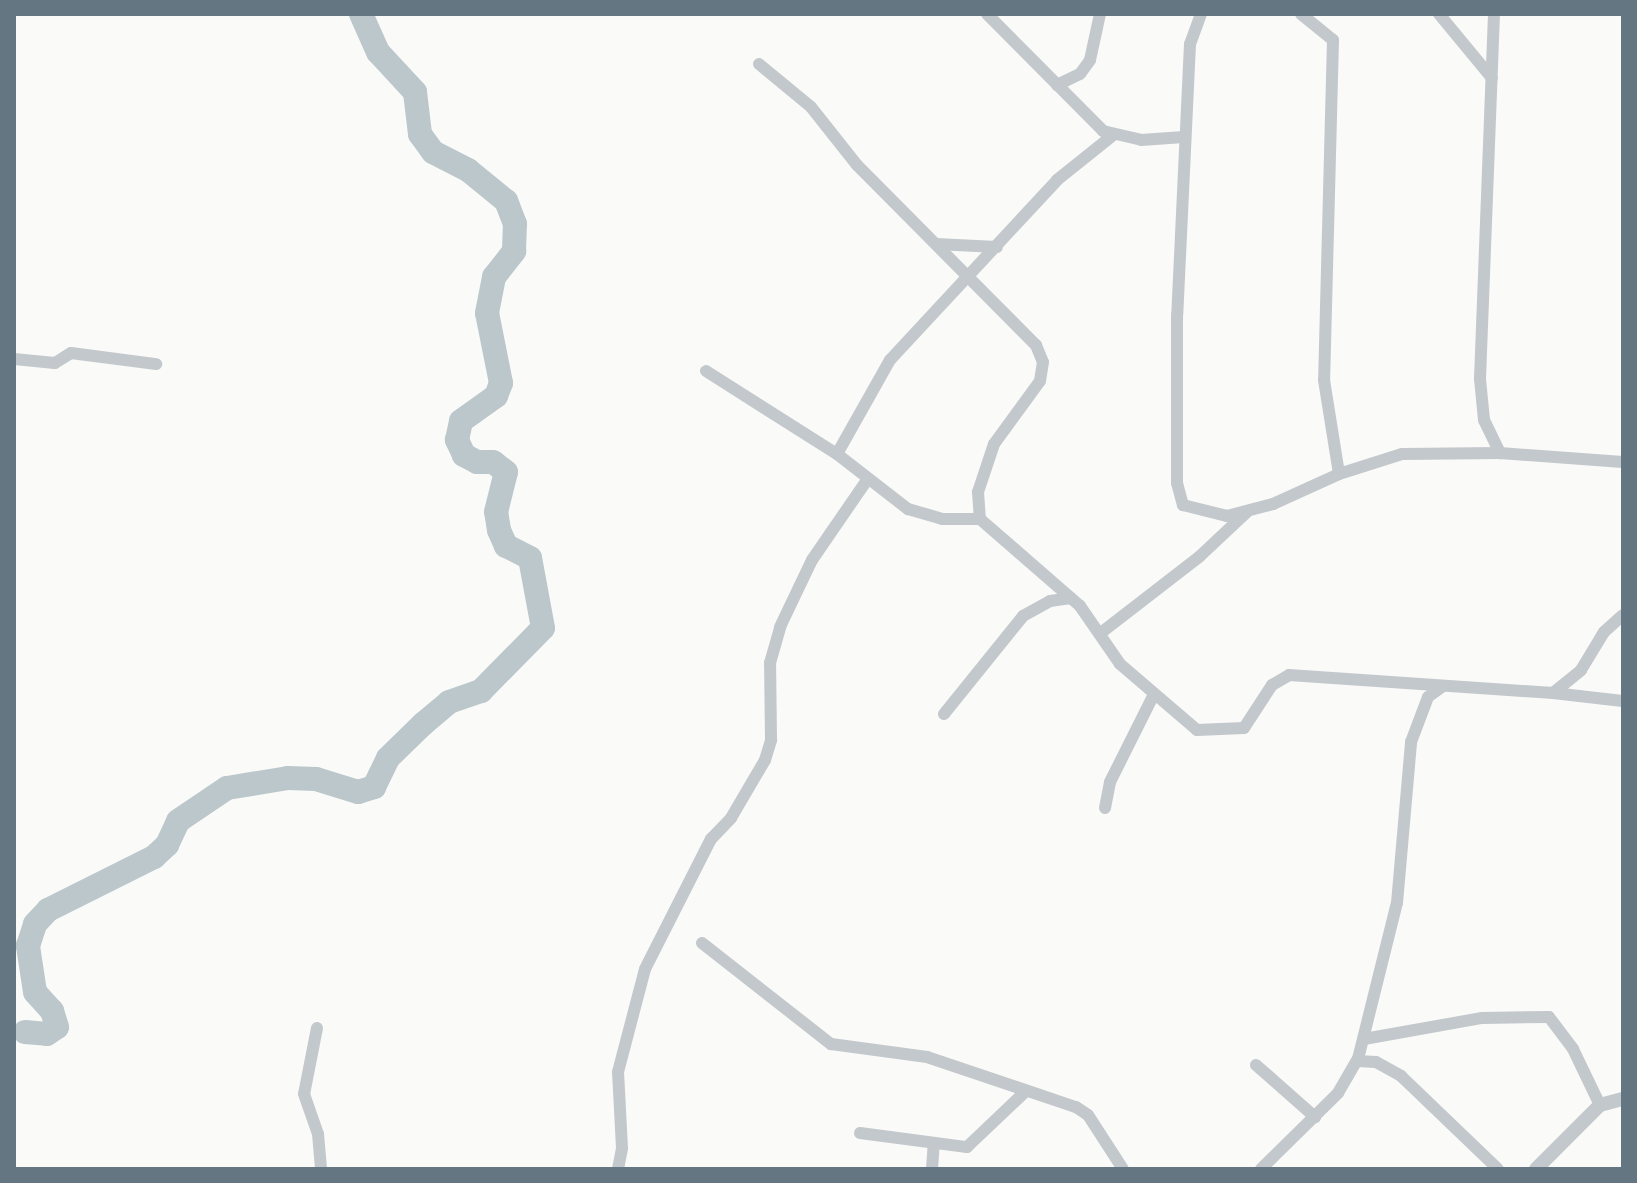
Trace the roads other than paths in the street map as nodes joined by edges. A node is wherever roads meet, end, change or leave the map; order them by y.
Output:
1 (987, 14) edge
2 (1100, 14) edge
3 (1201, 14) edge
4 (1301, 14) edge
5 (1439, 14) edge
6 (1494, 14) edge
7 (759, 64) dead end
8 (1492, 78) junction
9 (1057, 85) junction
10 (1112, 136) junction
11 (1184, 137) junction
12 (936, 244) junction
13 (997, 247) junction
14 (970, 278) junction
15 (14, 359) edge
16 (156, 364) dead end
17 (706, 371) dead end
18 (1500, 453) junction
19 (837, 454) junction
20 (1623, 462) edge
21 (1339, 474) junction
22 (867, 480) junction
23 (1248, 511) junction
24 (980, 519) junction
25 (1071, 598) junction
26 (1623, 615) edge
27 (1102, 632) junction
28 (1442, 687) junction
29 (1553, 693) junction
30 (1154, 694) junction
31 (1623, 701) edge
32 (944, 714) dead end
33 (1105, 808) dead end
34 (702, 943) dead end
35 (317, 1028) dead end
36 (1364, 1039) junction
37 (1357, 1061) junction
38 (1256, 1065) dead end
39 (1025, 1092) junction
40 (1623, 1099) edge
41 (1600, 1105) junction
42 (1315, 1117) junction
43 (860, 1133) dead end
44 (934, 1143) junction
45 (1545, 1166) edge
46 (321, 1169) edge
47 (618, 1169) edge
48 (932, 1169) edge
49 (1123, 1169) edge
50 (1261, 1169) edge
51 (1498, 1169) edge

1 - 9 street
2 - 9 street
3 - 11 street
4 - 21 street
5 - 8 street
6 - 8 street
7 - 12 street
8 - 18 street
9 - 10 street
10 - 11 street
10 - 13 street
11 - 23 street
12 - 13 street
12 - 14 street
13 - 14 street
14 - 19 street
14 - 24 street
15 - 16 street
17 - 19 street
18 - 20 street
18 - 21 street
19 - 22 street
21 - 23 street
22 - 24 street
22 - 47 street
23 - 27 street
24 - 25 street
25 - 27 street
25 - 32 street
26 - 29 street
27 - 30 street
28 - 29 street
28 - 30 street
28 - 36 street
29 - 31 street
30 - 33 street
34 - 39 street
35 - 46 street
36 - 37 street
36 - 41 street
37 - 42 street
37 - 51 street
38 - 42 street
39 - 44 street
39 - 49 street
40 - 41 street
41 - 45 street
42 - 50 street
43 - 44 street
44 - 48 street

